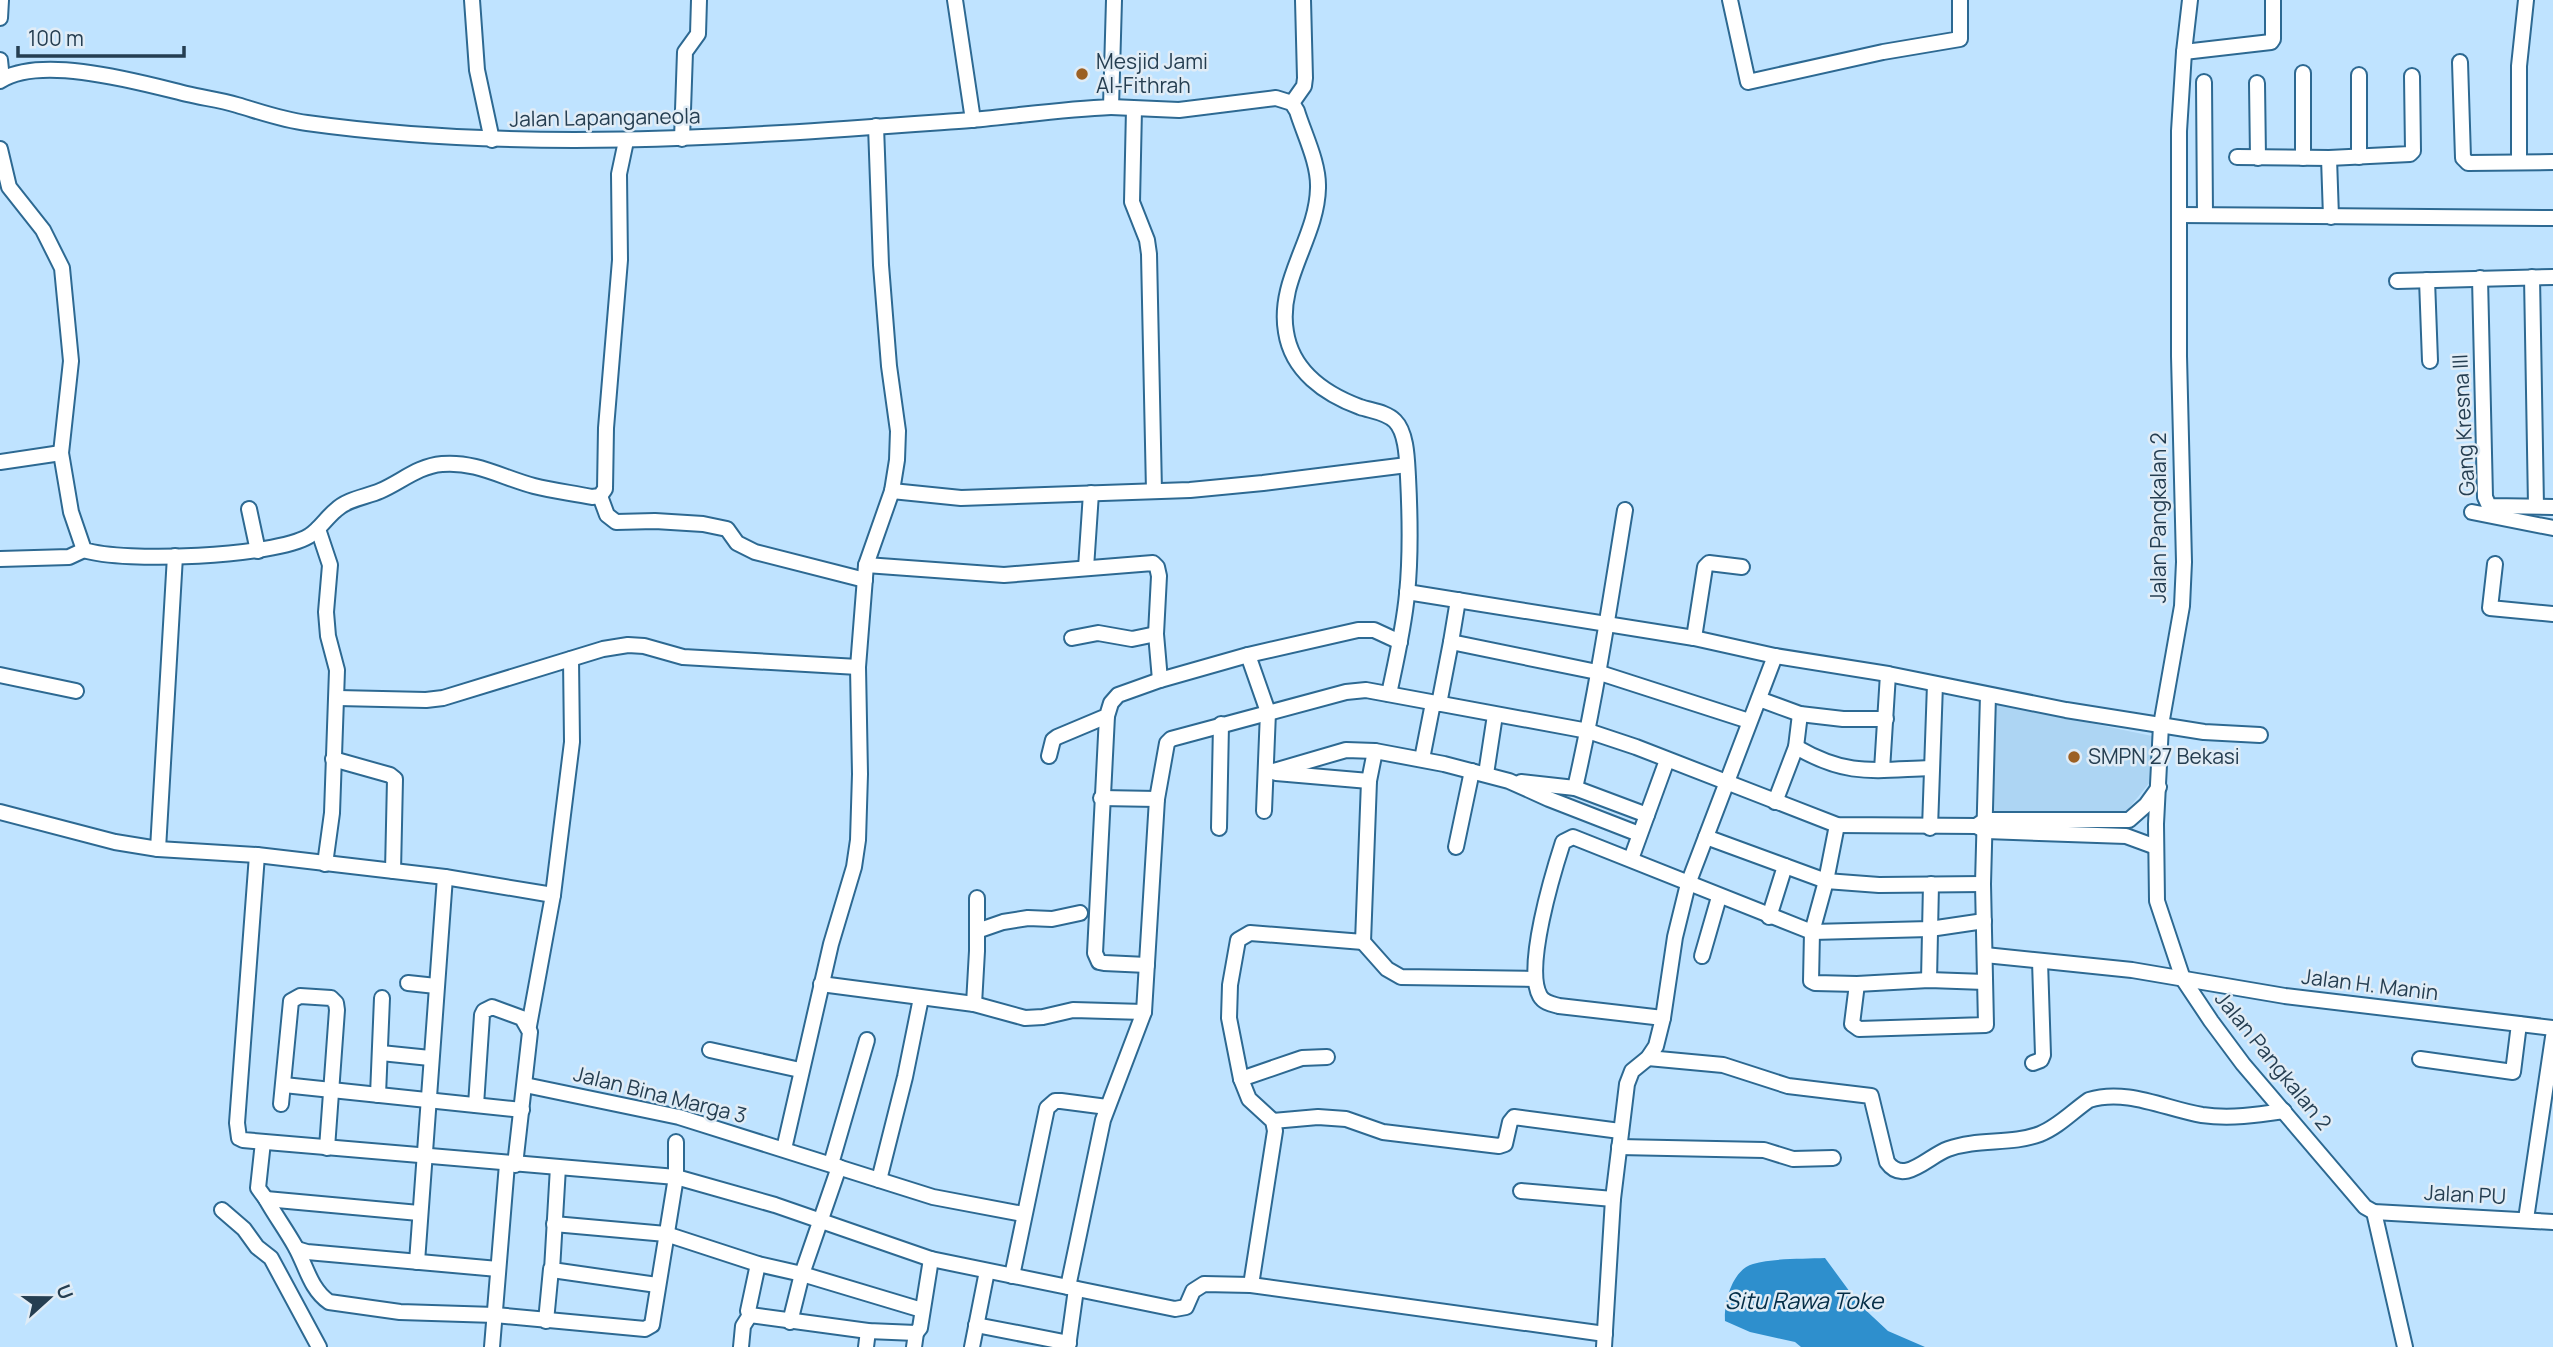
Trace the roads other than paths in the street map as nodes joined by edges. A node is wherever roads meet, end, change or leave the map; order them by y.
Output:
1 (1, 0) edge
2 (472, 0) edge
3 (699, 0) edge
4 (955, 0) edge
5 (1114, 0) edge
6 (1303, 0) edge
7 (1730, 0) edge
8 (1960, 0) edge
9 (2190, 0) edge
10 (2273, 0) edge
11 (2526, 0) edge
12 (0, 18) edge
13 (2184, 52) junction
14 (0, 60) edge
15 (2460, 62) dead end
16 (2303, 74) dead end
17 (2359, 75) dead end
18 (2412, 76) dead end
19 (1, 80) edge
20 (2204, 82) dead end
21 (2257, 83) dead end
22 (1292, 103) junction
23 (1111, 107) junction
24 (1134, 109) junction
25 (973, 120) junction
26 (876, 126) junction
27 (682, 139) junction
28 (492, 140) junction
29 (626, 141) junction
30 (0, 149) edge
31 (2237, 157) dead end
32 (2360, 157) junction
33 (2258, 158) junction
34 (2303, 158) junction
35 (2329, 159) junction
36 (2519, 162) junction
37 (2553, 162) edge
38 (2179, 215) junction
39 (2205, 215) junction
40 (2331, 217) junction
41 (2553, 218) edge
42 (2553, 276) edge
43 (2532, 277) junction
44 (2480, 278) junction
45 (2427, 280) junction
46 (2397, 281) dead end
47 (2430, 361) dead end
48 (61, 453) junction
49 (0, 463) edge
50 (1407, 465) junction
51 (892, 491) junction
52 (1154, 491) junction
53 (1091, 493) junction
54 (600, 496) junction
55 (2536, 506) junction
56 (2553, 507) edge
57 (249, 509) dead end
58 (1625, 510) dead end
59 (2472, 512) dead end
60 (2553, 528) edge
61 (318, 529) junction
62 (84, 550) junction
63 (258, 551) junction
64 (175, 556) junction
65 (0, 559) edge
66 (2496, 564) dead end
67 (1742, 567) dead end
68 (1086, 568) junction
69 (865, 572) junction
70 (1408, 592) junction
71 (1458, 600) junction
72 (2553, 614) edge
73 (1608, 624) junction
74 (1156, 634) junction
75 (1072, 638) dead end
76 (1694, 638) junction
77 (1400, 642) junction
78 (1451, 642) junction
79 (1248, 655) junction
80 (1775, 656) junction
81 (570, 660) junction
82 (858, 667) junction
83 (1597, 672) junction
84 (1888, 674) junction
85 (0, 675) edge
86 (1160, 680) junction
87 (1935, 684) junction
88 (76, 691) dead end
89 (1390, 694) junction
90 (1989, 695) junction
91 (338, 698) junction
92 (1759, 699) junction
93 (1436, 703) junction
94 (1268, 712) junction
95 (1800, 714) junction
96 (1107, 716) junction
97 (1495, 716) junction
98 (1886, 719) junction
99 (1749, 721) junction
100 (1221, 724) junction
101 (2161, 725) junction
102 (1588, 731) junction
103 (2260, 735) dead end
104 (1796, 747) junction
105 (1375, 751) junction
106 (1049, 755) dead end
107 (333, 759) junction
108 (1422, 759) junction
109 (1667, 760) junction
110 (1930, 768) junction
111 (1882, 770) junction
112 (1267, 772) junction
113 (1479, 772) junction
114 (1369, 780) junction
115 (1509, 781) junction
116 (1725, 783) junction
117 (2159, 786) junction
118 (1574, 788) junction
119 (1101, 798) junction
120 (1157, 799) junction
121 (1775, 802) junction
122 (1264, 811) dead end
123 (0, 812) edge
124 (1647, 815) junction
125 (2125, 820) junction
126 (1837, 825) junction
127 (1982, 826) junction
128 (1219, 828) dead end
129 (1930, 828) junction
130 (1639, 834) junction
131 (2126, 836) junction
132 (1706, 837) junction
133 (1456, 847) dead end
134 (2156, 847) junction
135 (158, 849) junction
136 (257, 855) junction
137 (1631, 859) junction
138 (326, 864) junction
139 (1785, 866) junction
140 (393, 871) junction
141 (445, 877) junction
142 (1826, 881) junction
143 (1688, 884) junction
144 (1931, 884) junction
145 (1983, 884) junction
146 (553, 895) junction
147 (1718, 897) junction
148 (977, 898) dead end
149 (1080, 913) dead end
150 (1769, 916) junction
151 (1984, 921) junction
152 (1930, 929) junction
153 (977, 931) junction
154 (1812, 932) junction
155 (1363, 942) junction
156 (1985, 955) junction
157 (1702, 956) dead end
158 (2040, 961) junction
159 (1147, 965) junction
160 (1535, 979) junction
161 (1929, 979) junction
162 (2183, 979) junction
163 (1985, 982) junction
164 (408, 983) dead end
165 (821, 984) junction
166 (1857, 984) junction
167 (436, 986) junction
168 (382, 998) dead end
169 (921, 998) junction
170 (974, 1004) junction
171 (1144, 1012) junction
172 (1663, 1018) junction
173 (2519, 1024) junction
174 (528, 1026) junction
175 (2553, 1028) edge
176 (2553, 1037) edge
177 (867, 1040) dead end
178 (710, 1050) dead end
179 (381, 1053) junction
180 (1327, 1057) dead end
181 (430, 1058) junction
182 (1648, 1058) junction
183 (2420, 1059) dead end
184 (2033, 1063) dead end
185 (800, 1070) junction
186 (1241, 1079) junction
187 (284, 1085) junction
188 (525, 1085) junction
189 (331, 1090) junction
190 (378, 1095) junction
191 (427, 1100) junction
192 (281, 1104) dead end
193 (476, 1105) junction
194 (1107, 1107) junction
195 (522, 1110) junction
196 (2284, 1111) junction
197 (1273, 1121) junction
198 (1620, 1131) junction
199 (263, 1142) junction
200 (676, 1142) dead end
201 (1619, 1147) junction
202 (327, 1148) junction
203 (783, 1149) junction
204 (423, 1157) junction
205 (1833, 1158) dead end
206 (511, 1164) junction
207 (835, 1166) junction
208 (558, 1167) junction
209 (676, 1177) junction
210 (878, 1180) junction
211 (1521, 1191) dead end
212 (266, 1199) junction
213 (1613, 1199) junction
214 (222, 1210) dead end
215 (2374, 1212) junction
216 (419, 1213) junction
217 (1023, 1214) junction
218 (2526, 1219) junction
219 (821, 1222) junction
220 (2553, 1222) edge
221 (554, 1224) junction
222 (666, 1234) junction
223 (297, 1249) junction
224 (931, 1259) junction
225 (416, 1262) junction
226 (758, 1264) junction
227 (498, 1269) junction
228 (551, 1269) junction
229 (987, 1271) junction
230 (802, 1274) junction
231 (1012, 1276) junction
232 (657, 1285) junction
233 (1251, 1285) junction
234 (1072, 1288) junction
235 (922, 1310) junction
236 (495, 1315) junction
237 (750, 1315) junction
238 (546, 1321) junction
239 (790, 1322) junction
240 (976, 1325) junction
241 (868, 1331) junction
242 (1604, 1340) edge
243 (918, 1343) edge
244 (1068, 1345) edge
245 (319, 1347) edge
246 (492, 1347) edge
247 (741, 1347) edge
248 (866, 1347) edge
249 (972, 1347) edge
250 (2405, 1347) edge

1 - 12 street
2 - 28 street
3 - 27 street
4 - 25 street
5 - 23 street
6 - 22 street
7 - 8 street
9 - 13 street, Jalan Pangkalan 2
10 - 13 street
11 - 36 street
13 - 38 street, Jalan Pangkalan 2
14 - 19 street
15 - 36 street
16 - 34 street
17 - 32 street
18 - 32 street
19 - 28 street, Jalan Lapanganeola
20 - 39 street
21 - 33 street
22 - 24 street, Jalan Lapanganeola
22 - 50 street
23 - 24 street, Jalan Lapanganeola
23 - 25 street, Jalan Lapanganeola
24 - 52 street
25 - 26 street, Jalan Lapanganeola
26 - 27 street, Jalan Lapanganeola
26 - 51 street
27 - 29 street, Jalan Lapanganeola
28 - 29 street, Jalan Lapanganeola
29 - 54 street
30 - 48 street
31 - 33 street
32 - 35 street
33 - 34 street
34 - 35 street
35 - 40 street
36 - 37 street
38 - 39 street
38 - 101 street, Jalan Pangkalan 2
39 - 40 street
40 - 41 street
42 - 43 street
43 - 44 street
43 - 55 street
44 - 45 street
44 - 55 street, Gang Kresna III
45 - 46 street
45 - 47 street
48 - 49 street
48 - 62 street
50 - 52 street
50 - 70 street
51 - 53 street
51 - 69 street
52 - 53 street
53 - 68 street
54 - 61 street
54 - 69 street
55 - 56 street, Gang Kresna III
57 - 63 street
58 - 73 street
59 - 60 street
61 - 63 street
61 - 91 street
62 - 64 street
62 - 65 street
63 - 64 street
64 - 135 street
66 - 72 street
67 - 76 street
68 - 69 street
68 - 74 street
69 - 82 street
70 - 71 street
70 - 77 street
71 - 73 street
71 - 78 street
73 - 76 street
73 - 83 street
74 - 75 street
74 - 86 street
76 - 80 street
77 - 79 street
77 - 89 street
78 - 83 street
78 - 93 street
79 - 86 street
79 - 94 street
80 - 84 street
80 - 92 street
81 - 82 street
81 - 91 street
81 - 146 street
82 - 165 street
83 - 99 street
83 - 102 street
84 - 87 street
84 - 98 street
85 - 88 street
86 - 96 street
87 - 90 street
87 - 110 street
89 - 93 street
89 - 94 street
90 - 101 street
90 - 127 street
91 - 107 street
92 - 95 street
92 - 99 street
93 - 97 street
93 - 108 street
94 - 100 street
94 - 112 street
95 - 98 street
95 - 104 street
96 - 106 street
96 - 119 street
97 - 102 street
97 - 113 street
98 - 111 street
99 - 116 street
100 - 120 street
100 - 128 street
101 - 103 street
101 - 117 street, Jalan Pangkalan 2
102 - 109 street
102 - 118 street
104 - 111 street
104 - 121 street
105 - 108 street
105 - 112 street
105 - 114 street
107 - 138 street
107 - 140 street
108 - 113 street
109 - 116 street
109 - 124 street
110 - 111 street
110 - 129 street
112 - 114 street
112 - 122 street
113 - 115 street
113 - 133 street
114 - 155 street
115 - 118 street
115 - 130 street
116 - 121 street
116 - 132 street
117 - 125 street
117 - 134 street, Jalan Pangkalan 2
118 - 124 street
119 - 120 street
119 - 159 street
120 - 159 street
121 - 126 street
123 - 135 street
124 - 130 street
125 - 127 street
125 - 131 street
126 - 129 street
126 - 142 street
127 - 129 street
127 - 131 street
127 - 145 street
130 - 137 street
131 - 134 street
132 - 139 street
132 - 143 street
134 - 162 street, Jalan Pangkalan 2
135 - 136 street
136 - 138 street
136 - 199 street
137 - 143 street
137 - 160 street
138 - 140 street
139 - 142 street
139 - 150 street
140 - 141 street
141 - 146 street
141 - 167 street
142 - 144 street
142 - 154 street
143 - 147 street
143 - 172 street
144 - 145 street
144 - 152 street
145 - 151 street
146 - 174 street
147 - 150 street
147 - 157 street
148 - 153 street
149 - 153 street
150 - 154 street
151 - 152 street
151 - 156 street
152 - 154 street
152 - 161 street
153 - 170 street
154 - 166 street
155 - 160 street
155 - 186 street
156 - 158 street, Jalan H. Manin
156 - 163 street
158 - 162 street, Jalan H. Manin
158 - 184 street
159 - 171 street
160 - 172 street
161 - 163 street
161 - 166 street
162 - 173 street, Jalan H. Manin
162 - 196 street, Jalan Pangkalan 2
163 - 166 street
164 - 167 street
165 - 169 street
165 - 185 street
167 - 181 street
168 - 179 street
169 - 170 street
169 - 210 street
170 - 171 street
171 - 194 street
172 - 182 street
173 - 175 street, Jalan H. Manin
173 - 183 street
174 - 188 street
174 - 193 street
176 - 218 street
177 - 207 street
178 - 185 street
179 - 181 street
179 - 190 street
180 - 186 street
181 - 191 street
182 - 196 street
182 - 198 street
185 - 203 street
186 - 197 street
187 - 189 street
187 - 189 street
187 - 192 street
188 - 195 street
188 - 203 street, Jalan Bina Marga 3
189 - 190 street
189 - 202 street
190 - 191 street
191 - 193 street
191 - 204 street
193 - 195 street
194 - 217 street
194 - 234 street
195 - 206 street
196 - 215 street, Jalan Pangkalan 2
197 - 198 street
197 - 233 street
198 - 201 street
199 - 202 street
199 - 212 street
200 - 209 street
201 - 205 street
201 - 213 street
202 - 204 street
203 - 207 street, Jalan Bina Marga 3
204 - 206 street
204 - 216 street
206 - 208 street
206 - 227 street
207 - 210 street, Jalan Bina Marga 3
207 - 219 street
208 - 209 street
208 - 221 street
209 - 219 street
209 - 222 street
210 - 217 street, Jalan Bina Marga 3
211 - 213 street
212 - 216 street
212 - 223 street
213 - 242 street
214 - 245 street
215 - 218 street, Jalan PU
215 - 250 street
216 - 225 street
217 - 231 street
218 - 220 street, Jalan PU
219 - 224 street
219 - 230 street
221 - 222 street
221 - 228 street
222 - 226 street
222 - 232 street
223 - 225 street
223 - 236 street
224 - 229 street
224 - 235 street
225 - 227 street
226 - 230 street
226 - 237 street
227 - 236 street
228 - 232 street
228 - 238 street
229 - 231 street
229 - 240 street
230 - 235 street
230 - 239 street
231 - 234 street
232 - 238 street
233 - 234 street
233 - 242 street
234 - 244 street
235 - 243 street
236 - 238 street
236 - 246 street
237 - 239 street
237 - 247 street
239 - 241 street
240 - 244 street
240 - 249 street
241 - 243 street
241 - 248 street

